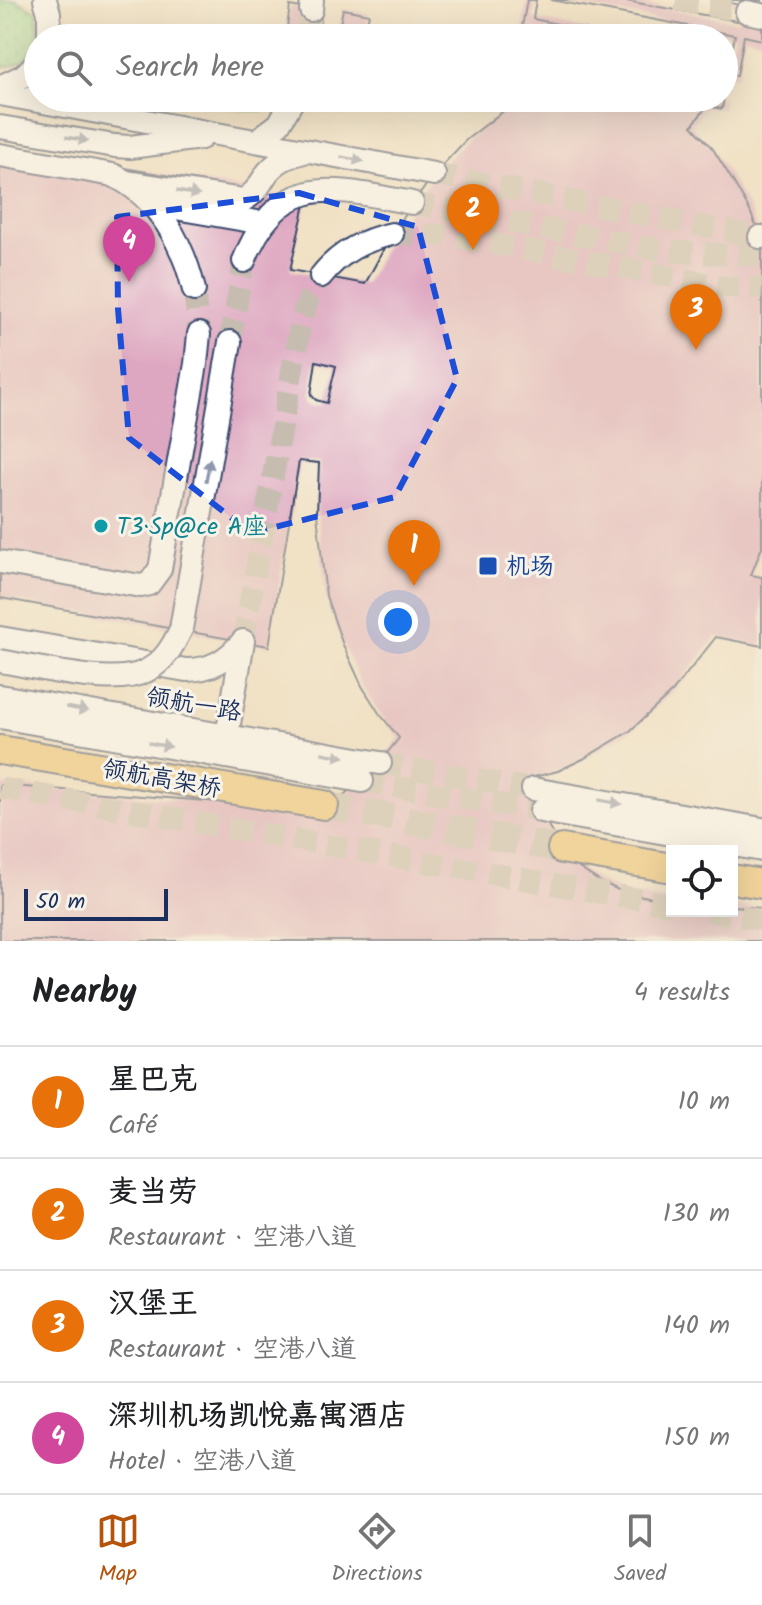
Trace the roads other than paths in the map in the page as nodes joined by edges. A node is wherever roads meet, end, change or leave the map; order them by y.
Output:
1 (45, 0) edge
2 (50, 24) edge
3 (24, 75) edge
4 (0, 87) edge
5 (0, 94) edge
6 (24, 98) edge
7 (98, 112) edge
8 (286, 112) edge
9 (3, 127) edge
10 (224, 135) junction
11 (256, 141) junction
12 (309, 151) junction
13 (0, 155) edge
14 (434, 174) tunnel mouth
15 (127, 182) junction
16 (412, 203) tunnel mouth
17 (152, 204) junction
18 (263, 223) junction
19 (392, 234) tunnel mouth
20 (244, 261) tunnel mouth
21 (321, 276) tunnel mouth
22 (194, 290) tunnel mouth
23 (199, 334) tunnel mouth
24 (230, 342) tunnel mouth
25 (0, 562) edge
26 (0, 638) edge
27 (0, 661) edge
28 (0, 696) edge
29 (0, 717) edge
30 (227, 736) junction
31 (0, 750) edge
32 (380, 763) tunnel mouth
33 (362, 781) tunnel mouth
34 (533, 789) tunnel mouth
35 (324, 805) tunnel mouth
36 (541, 811) tunnel mouth
37 (762, 829) edge
38 (562, 849) tunnel mouth
39 (762, 850) edge
40 (666, 867) edge
41 (738, 880) edge
42 (762, 884) edge

1 - 2 street
3 - 4 street
5 - 6 street
7 - 10 street
8 - 11 street
9 -> 10 street
10 - 11 street
11 - 12 street
12 -> 14 street
15 -> 12 street
13 - 15 street
15 - 17 street
16 - 18 street
17 - 18 street
17 - 22 street
18 - 20 street
19 - 21 street
23 - 25 street
27 -> 24 street, bridge
26 - 30 street
28 -> 30 street, 领航一路
29 -> 33 street
30 -> 32 street, 领航一路
31 - 35 main road, 领航高架桥
34 -> 37 street
36 - 39 street
38 - 40 main road
41 - 42 main road

